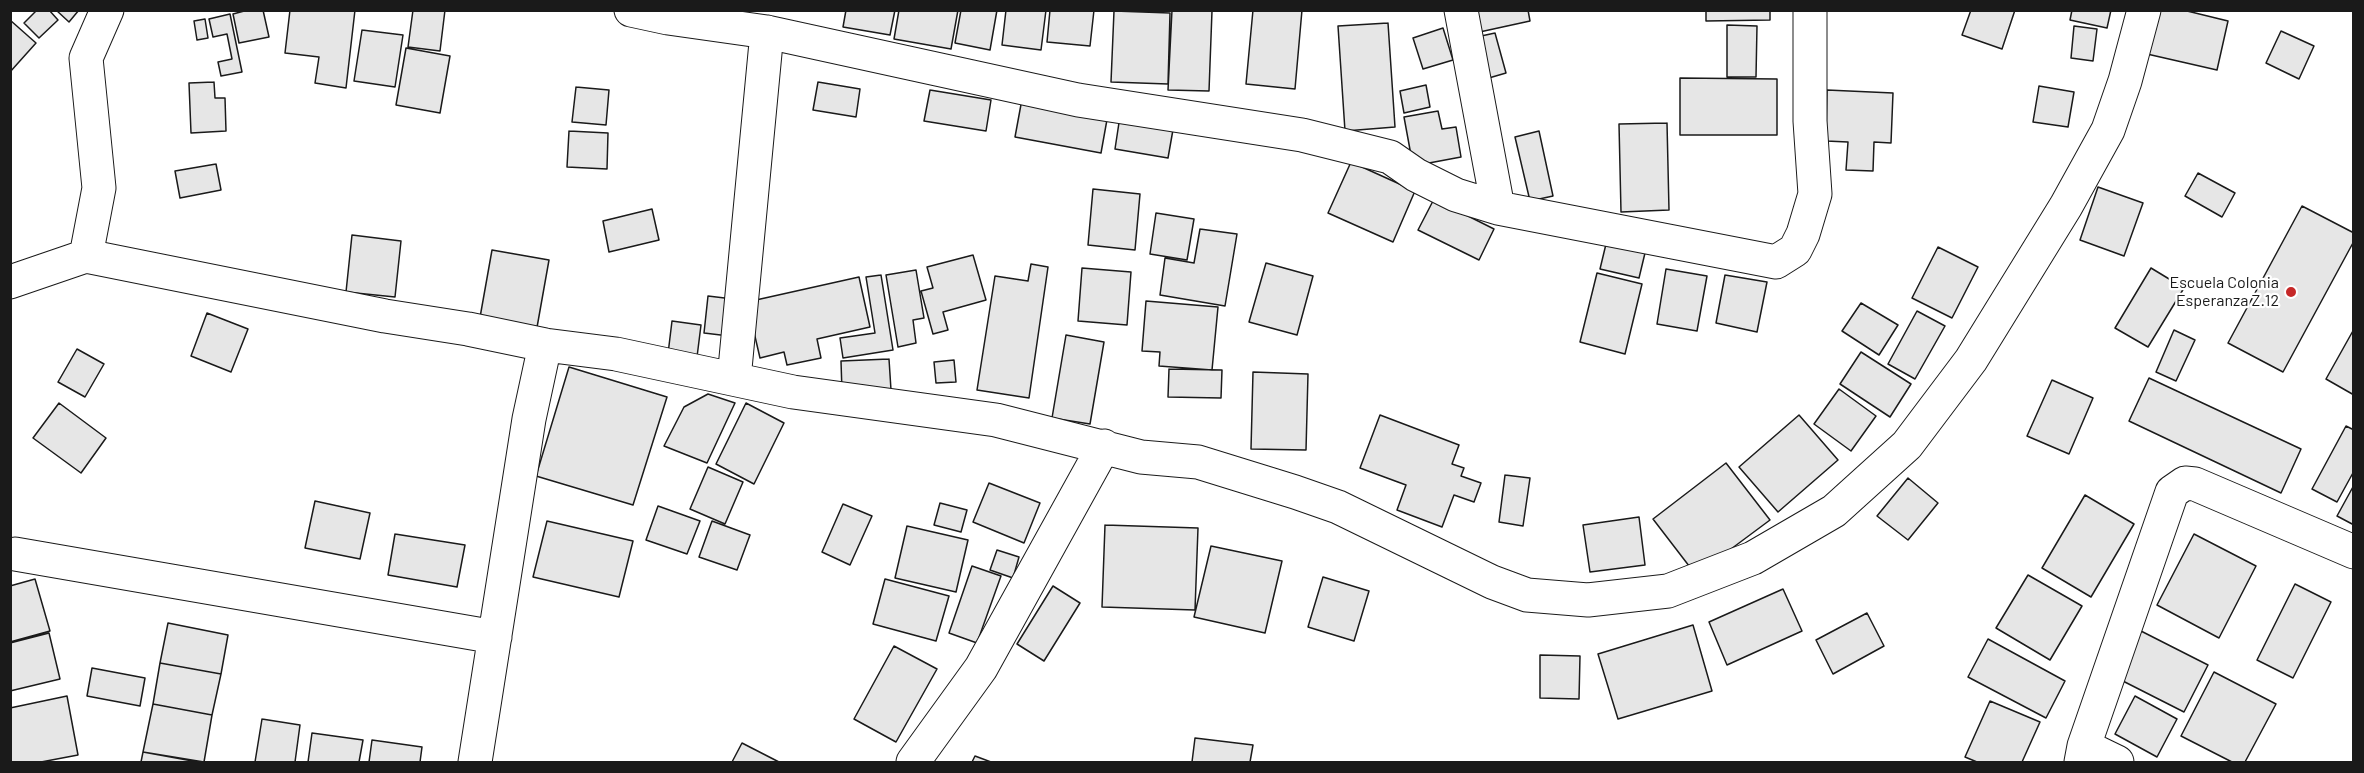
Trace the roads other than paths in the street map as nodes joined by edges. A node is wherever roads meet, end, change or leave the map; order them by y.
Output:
1 (107, 10) edge
2 (631, 10) edge
3 (1461, 10) edge
4 (1810, 10) edge
5 (2144, 10) edge
6 (767, 32) junction
7 (1498, 208) junction
8 (86, 256) junction
9 (10, 282) edge
10 (545, 345) junction
11 (734, 379) junction
12 (1104, 446) junction
13 (2354, 552) edge
14 (15, 554) dead end
15 (495, 637) junction
16 (2083, 754) edge
17 (474, 762) edge
18 (913, 762) edge
19 (2117, 762) edge

1 - 8 street
2 - 6 street
3 - 7 street
4 - 7 street
5 - 12 street
6 - 7 street
6 - 11 street
8 - 9 street
8 - 10 street
10 - 11 street
10 - 15 street
11 - 12 street
12 - 18 street
13 - 16 street
14 - 15 street
15 - 17 street
16 - 19 street

